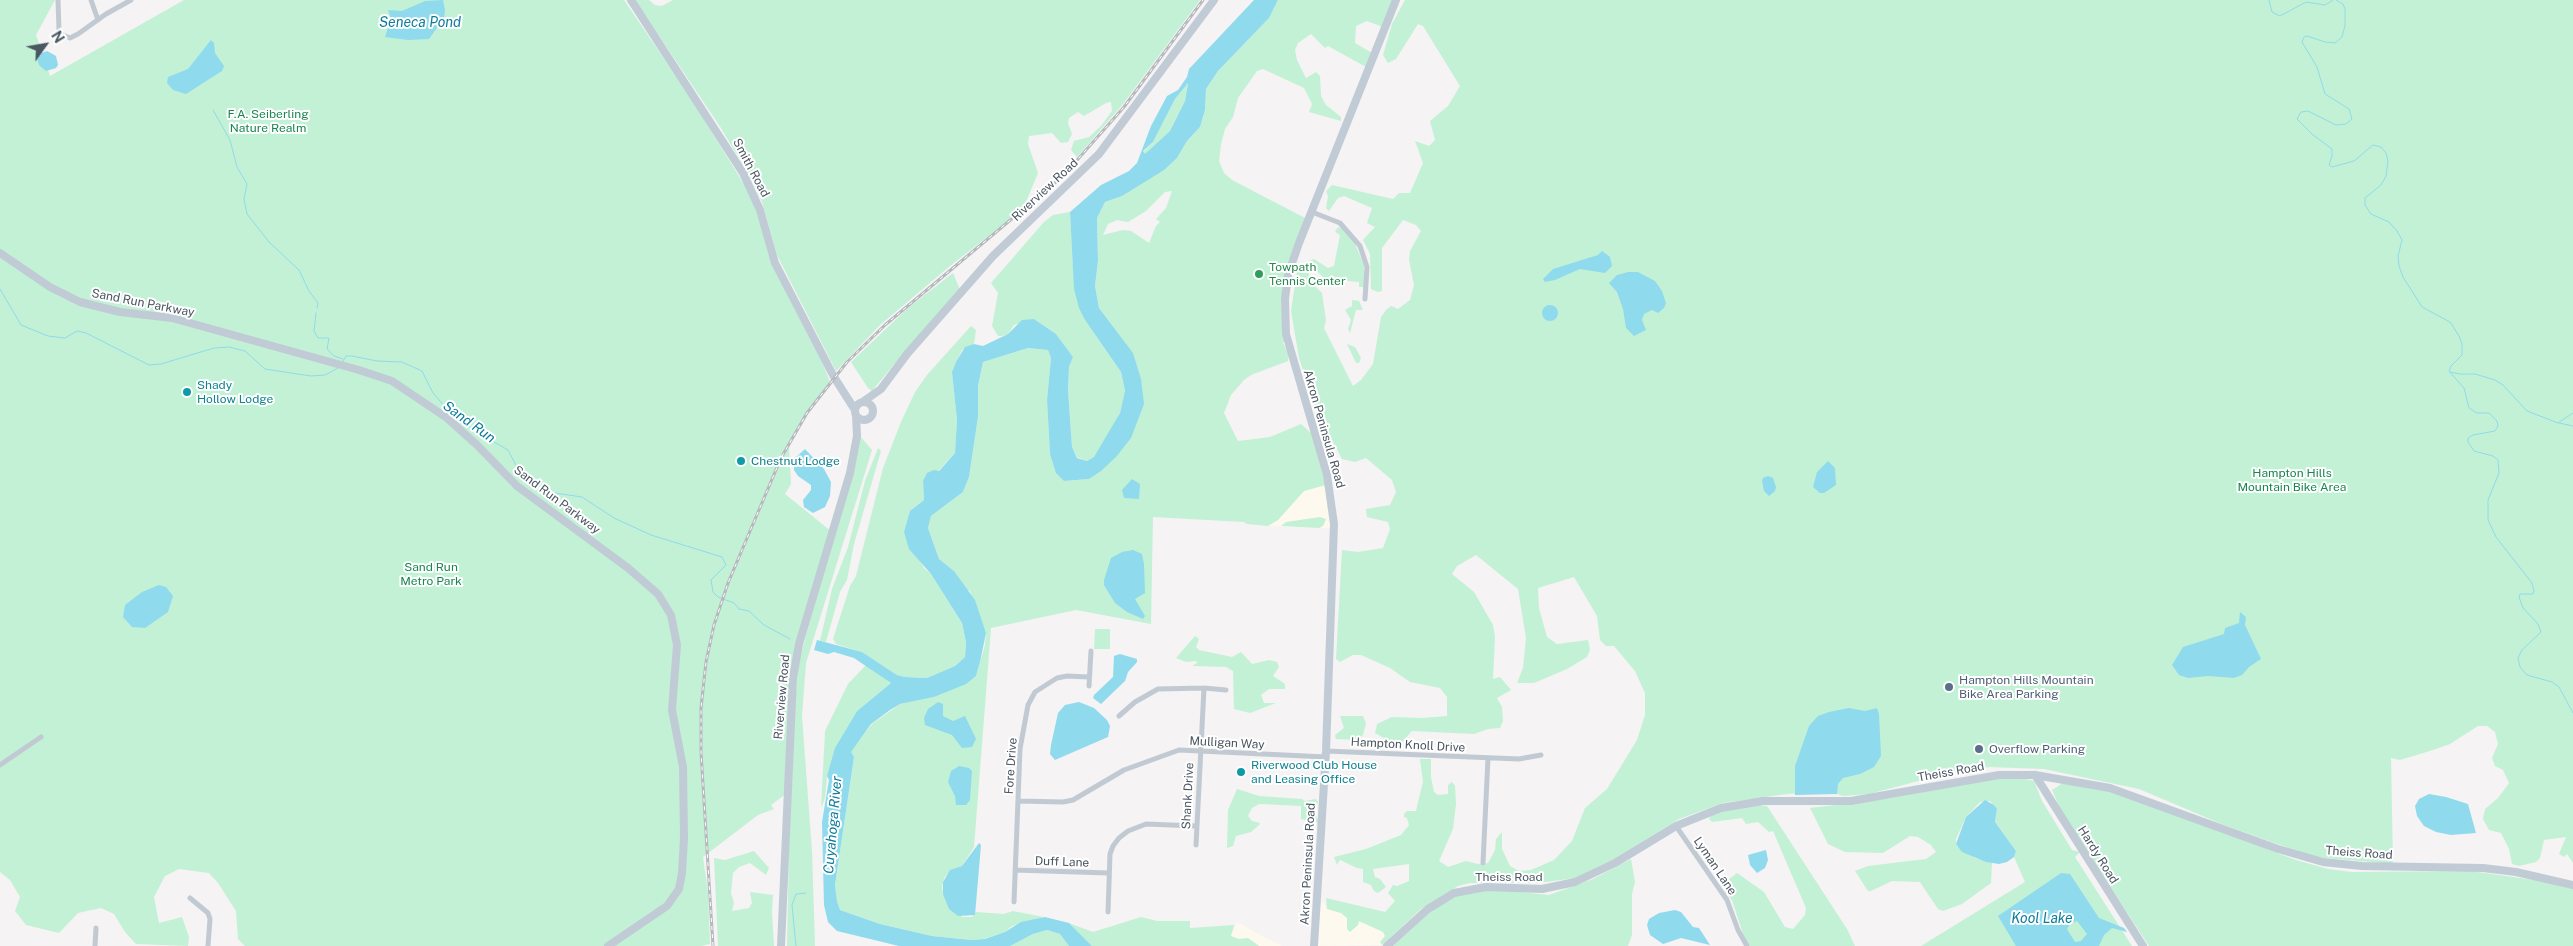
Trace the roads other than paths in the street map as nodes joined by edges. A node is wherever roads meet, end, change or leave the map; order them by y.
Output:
1 (58, 0) edge
2 (91, 0) edge
3 (130, 0) edge
4 (631, 0) edge
5 (1214, 0) edge
6 (1396, 0) edge
7 (98, 20) junction
8 (1312, 212) junction
9 (0, 253) edge
10 (1365, 298) dead end
11 (840, 386) junction
12 (880, 389) junction
13 (863, 401) junction
14 (873, 410) junction
15 (856, 413) junction
16 (870, 418) junction
17 (857, 436) junction
18 (1091, 651) dead end
19 (1089, 677) junction
20 (1089, 686) dead end
21 (1204, 688) junction
22 (1226, 690) dead end
23 (1118, 716) dead end
24 (41, 737) dead end
25 (1201, 752) junction
26 (1326, 754) junction
27 (1541, 755) dead end
28 (1488, 758) junction
29 (0, 765) edge
30 (2035, 775) junction
31 (1018, 801) junction
32 (1196, 826) junction
33 (1676, 826) junction
34 (1196, 846) dead end
35 (1483, 863) dead end
36 (1015, 870) junction
37 (1108, 873) junction
38 (2573, 885) edge
39 (190, 898) dead end
40 (1014, 902) dead end
41 (1108, 912) dead end
42 (96, 928) dead end
43 (95, 946) edge
44 (208, 946) edge
45 (608, 946) edge
46 (781, 946) edge
47 (1314, 946) edge
48 (1387, 946) edge
49 (1747, 946) edge
50 (2143, 946) edge

1 - 7 street
2 - 7 street
3 - 7 street
4 - 11 street, Smith Road
5 - 12 street, Riverview Road
6 - 8 street, Akron Peninsula Road
8 - 10 street
8 - 26 street, Akron Peninsula Road
9 - 45 street, Sand Run Parkway
11 - 13 street, Smith Road
11 - 15 street, Smith Road
12 - 13 street, Riverview Road
12 - 14 street, Riverview Road
13 - 14 street
13 - 15 street
14 - 16 street
15 - 16 street
15 - 17 street, Riverview Road
16 - 17 street, Riverview Road
17 - 46 street, Riverview Road
18 - 19 street
19 - 20 street
19 - 31 street, Fore Drive
21 - 22 street
21 - 23 street
21 - 25 street, Shank Drive
24 - 29 street
25 - 26 street, Mulligan Way
25 - 31 street, Mulligan Way
25 - 32 street, Shank Drive
26 - 28 street, Hampton Knoll Drive
26 - 47 street, Akron Peninsula Road
27 - 28 street, Hampton Knoll Drive
28 - 35 street
30 - 33 street, Theiss Road
30 - 38 street, Theiss Road
30 - 50 street, Hardy Road
31 - 36 street, Fore Drive
32 - 34 street, Shank Drive
32 - 37 street
33 - 48 street, Theiss Road
33 - 49 street, Lyman Lane
36 - 37 street, Duff Lane
36 - 40 street, Fore Drive
37 - 41 street
39 - 44 street
42 - 43 street

